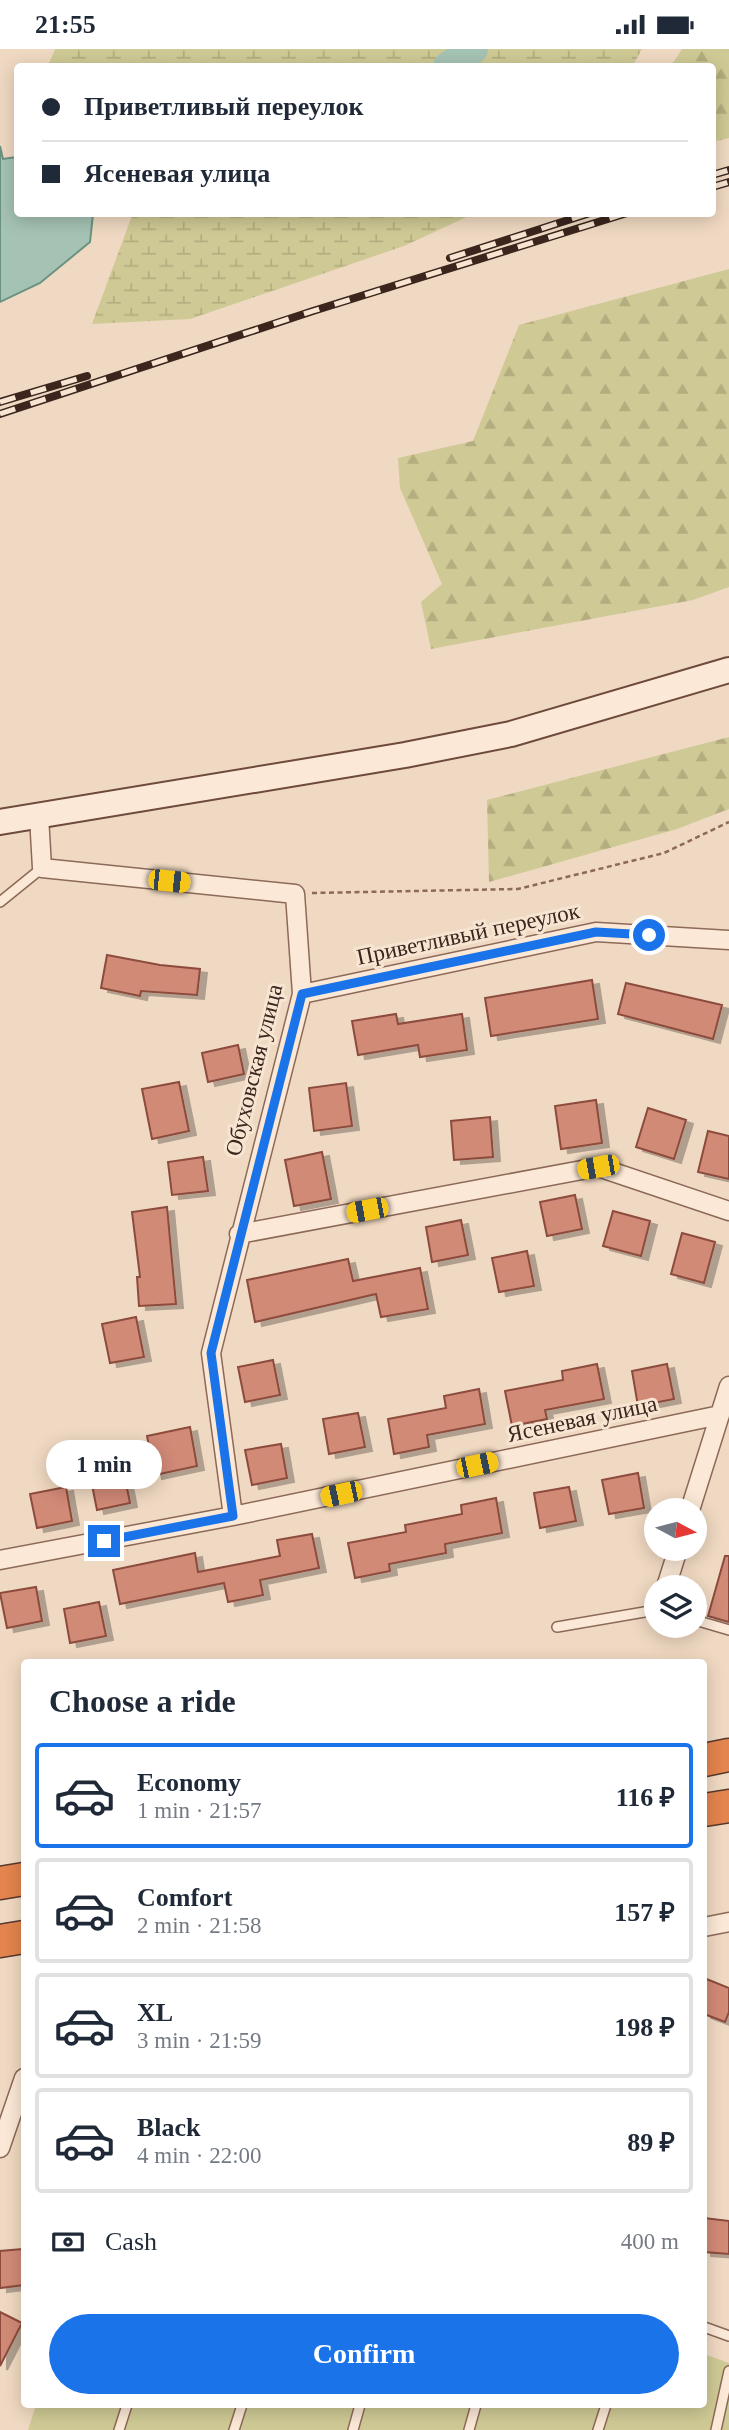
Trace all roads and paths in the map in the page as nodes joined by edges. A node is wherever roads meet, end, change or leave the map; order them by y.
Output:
1 (729, 670) edge
2 (39, 816) junction
3 (0, 822) edge
4 (729, 822) edge
5 (42, 868) junction
6 (295, 894) junction
7 (0, 902) edge
8 (729, 940) edge
9 (302, 994) junction
10 (729, 1211) edge
11 (239, 1234) junction
12 (729, 1386) edge
13 (720, 1415) junction
14 (694, 1498) edge
15 (233, 1516) junction
16 (0, 1560) edge
17 (644, 1612) edge
18 (707, 1624) edge
19 (558, 1627) dead end
20 (729, 1630) edge
21 (729, 1755) edge
22 (707, 1759) edge
23 (729, 1806) edge
24 (707, 1810) edge
25 (21, 1880) edge
26 (0, 1883) edge
27 (729, 1922) edge
28 (707, 1926) edge
29 (21, 1938) edge
30 (0, 1941) edge
31 (21, 2087) edge
32 (0, 2148) edge
33 (707, 2328) edge
34 (729, 2336) edge
35 (729, 2371) edge
36 (126, 2408) edge
37 (241, 2408) edge
38 (359, 2408) edge
39 (475, 2408) edge
40 (605, 2408) edge
41 (119, 2430) edge
42 (234, 2430) edge
43 (352, 2430) edge
44 (469, 2430) edge
45 (598, 2430) edge
46 (716, 2430) edge

1 - 2 main road
2 - 3 main road
2 - 5 street
4 - 6 path
5 - 6 street
5 - 7 lane
6 - 9 street, Обуховская улица
8 - 9 street, Приветливый переулок
9 - 11 street, Обуховская улица
10 - 11 street
11 - 15 street, Обуховская улица
12 - 13 street
13 - 14 street
13 - 15 street, Ясеневая улица
15 - 16 street, Ясеневая улица
17 - 19 lane
18 - 20 lane
21 - 22 highway
23 - 24 highway
25 - 26 highway
27 - 28 street
29 - 30 highway
31 - 32 street
33 - 34 lane
35 - 46 lane
36 - 41 lane
37 - 42 lane
38 - 43 lane
39 - 44 lane
40 - 45 lane

